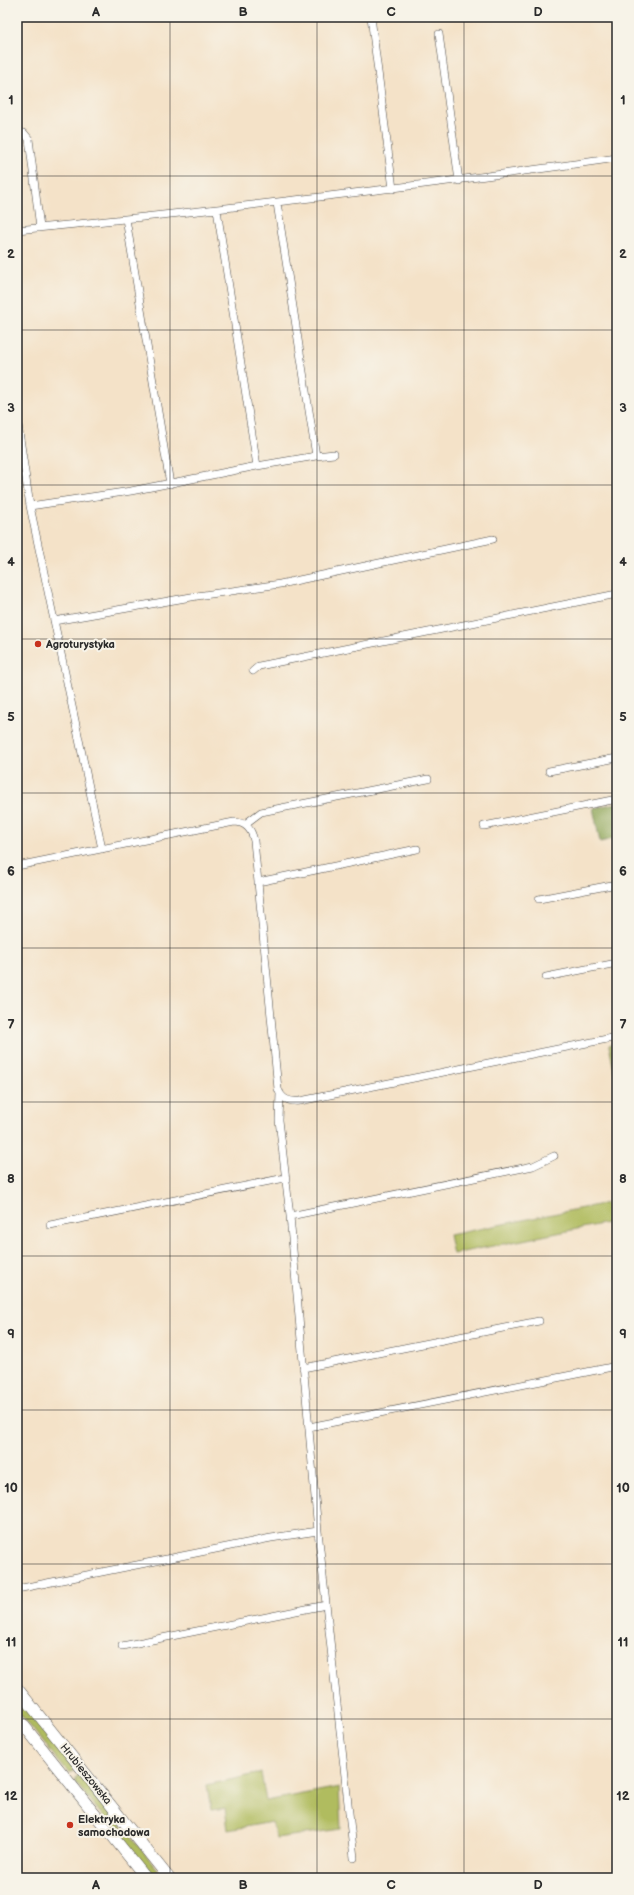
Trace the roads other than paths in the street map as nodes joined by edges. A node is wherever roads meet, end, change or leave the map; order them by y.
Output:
1 (371, 17) edge
2 (439, 34) dead end
3 (17, 132) edge
4 (617, 158) edge
5 (459, 181) junction
6 (393, 189) junction
7 (277, 203) junction
8 (217, 210) junction
9 (126, 219) junction
10 (40, 228) junction
11 (17, 230) edge
12 (17, 418) edge
13 (334, 454) dead end
14 (316, 456) junction
15 (257, 466) junction
16 (170, 484) junction
17 (30, 506) junction
18 (493, 539) dead end
19 (617, 594) edge
20 (54, 621) junction
21 (253, 671) dead end
22 (617, 758) edge
23 (549, 771) dead end
24 (428, 779) dead end
25 (617, 799) edge
26 (245, 824) junction
27 (484, 826) dead end
28 (102, 849) junction
29 (417, 849) dead end
30 (17, 866) edge
31 (258, 882) junction
32 (617, 884) edge
33 (539, 899) dead end
34 (617, 963) edge
35 (546, 977) dead end
36 (617, 1037) edge
37 (280, 1093) junction
38 (554, 1156) dead end
39 (285, 1178) junction
40 (290, 1216) junction
41 (50, 1225) dead end
42 (539, 1321) dead end
43 (617, 1366) edge
44 (303, 1368) junction
45 (309, 1427) junction
46 (318, 1531) junction
47 (17, 1590) edge
48 (326, 1604) junction
49 (122, 1646) dead end
50 (17, 1688) edge
51 (17, 1717) edge
52 (81, 1768) junction
53 (67, 1780) junction
54 (354, 1858) dead end
55 (146, 1878) edge
56 (170, 1878) edge

1 - 6 street
2 - 5 street
3 - 10 street
4 - 5 street
5 - 6 street
6 - 7 street
7 - 8 street
7 - 14 street
8 - 9 street
8 - 15 street
9 - 10 street
9 - 16 street
10 - 11 street
12 - 17 street
13 - 14 street
14 - 15 street
15 - 16 street
16 - 17 street
17 - 20 street
18 - 20 street
19 - 21 street
20 - 28 street
22 - 23 street
24 - 26 street
25 - 27 street
26 - 28 street
26 - 31 street
28 - 30 street
29 - 31 street
31 - 37 street
32 - 33 street
34 - 35 street
36 - 37 street
37 - 39 street
38 - 40 street
39 - 40 street
39 - 41 street
40 - 44 street
42 - 44 street
43 - 45 street
44 - 45 street
45 - 46 street
46 - 47 street
46 - 48 street
48 - 49 street
48 - 54 street
50 - 52 main road, Hrubieszowska
51 - 53 main road, Hrubieszowska
52 - 53 main road
52 - 56 main road, Hrubieszowska
53 - 55 main road, Hrubieszowska

